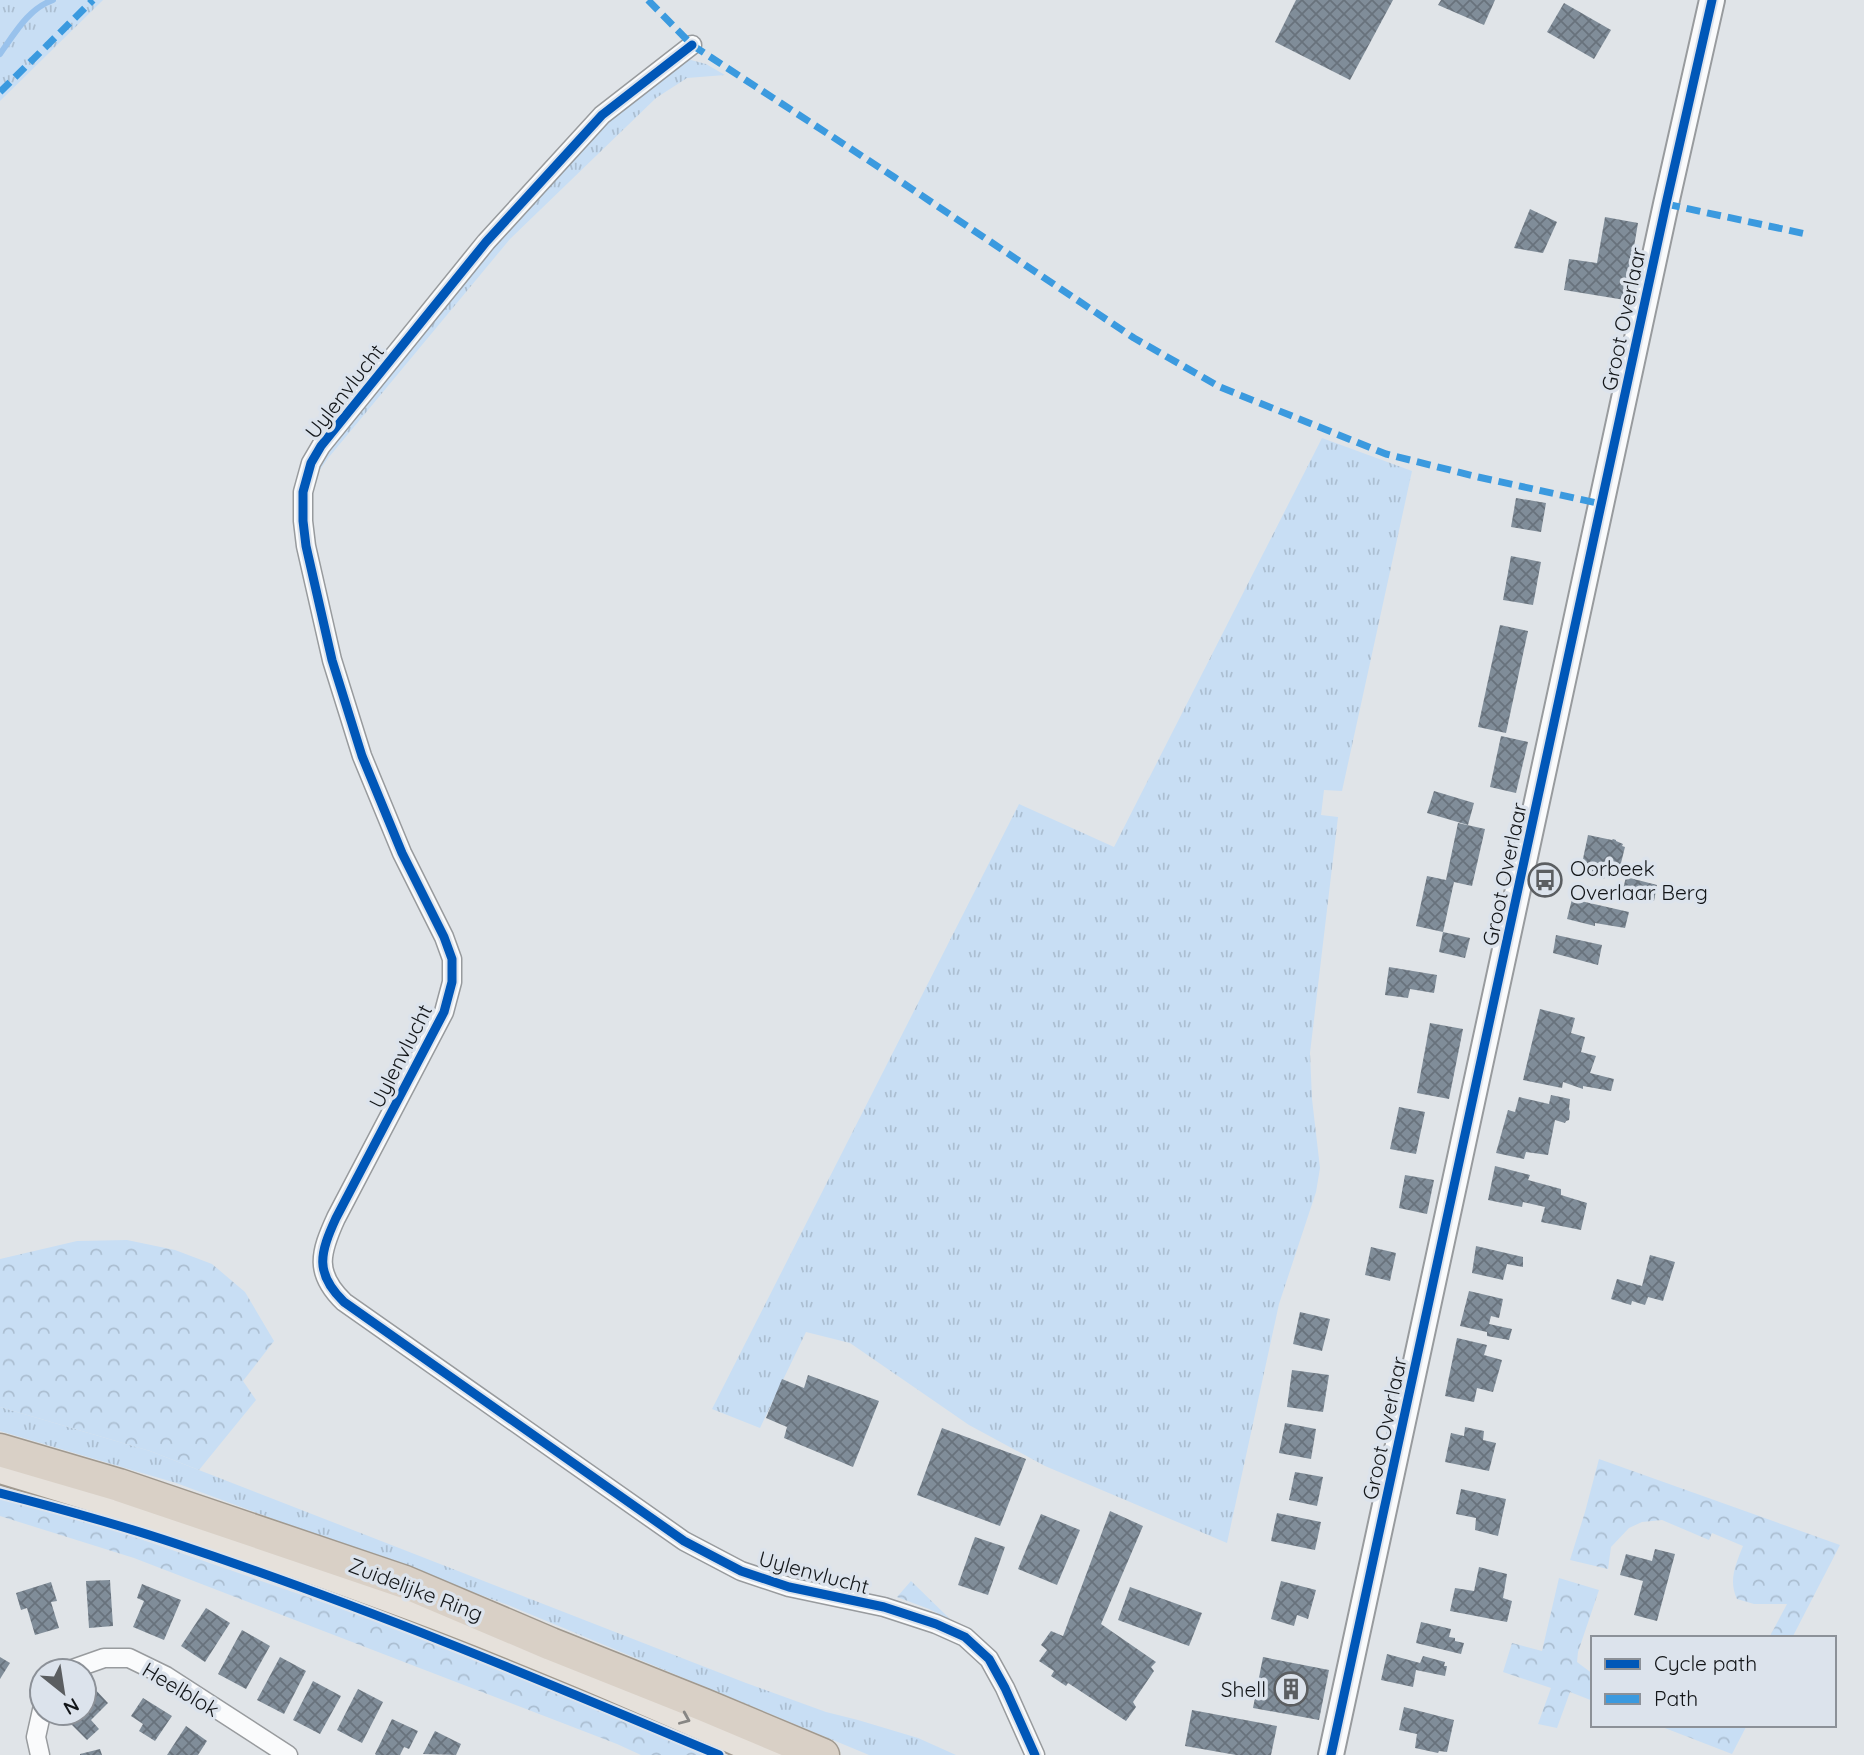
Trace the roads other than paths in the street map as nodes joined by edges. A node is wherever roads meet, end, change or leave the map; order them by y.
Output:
1 (1712, 0) edge
2 (692, 45) dead end
3 (0, 1450) edge
4 (0, 1469) edge
5 (98, 1660) edge
6 (38, 1727) edge
7 (40, 1755) edge
8 (288, 1755) edge
9 (768, 1755) edge
10 (823, 1755) edge
11 (1035, 1755) edge
12 (1331, 1755) edge

1 - 12 main road, Groot Overlaar
2 - 11 street, Uylenvlucht
3 - 10 highway, Zuidelijke Ring
4 -> 9 main road, Zuidelijke Ring
5 - 8 street, Heelblok
6 - 7 street

